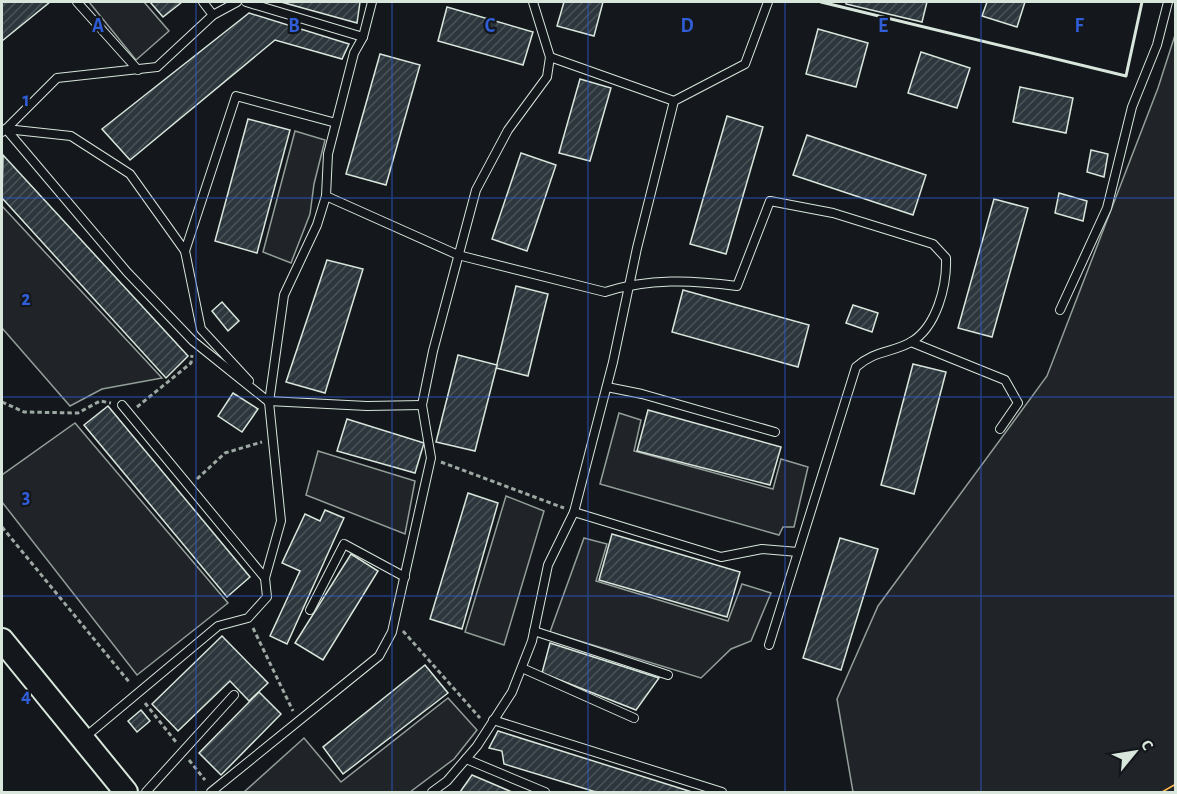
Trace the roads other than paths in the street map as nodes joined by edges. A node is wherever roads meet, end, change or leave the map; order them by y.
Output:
1 (77, 2) edge
2 (203, 2) edge
3 (237, 2) edge
4 (246, 2) edge
5 (372, 2) edge
6 (533, 2) edge
7 (768, 2) edge
8 (1168, 2) edge
9 (213, 15) junction
10 (363, 37) junction
11 (550, 57) junction
12 (138, 70) junction
13 (674, 101) junction
14 (336, 123) junction
15 (4, 131) edge
16 (326, 196) junction
17 (185, 251) junction
18 (458, 255) junction
19 (629, 284) junction
20 (1060, 310) dead end
21 (911, 342) junction
22 (607, 387) junction
23 (269, 402) junction
24 (122, 405) road end
25 (422, 405) junction
26 (1000, 429) dead end
27 (775, 432) dead end
28 (574, 512) junction
29 (798, 552) junction
30 (405, 577) junction
31 (265, 579) junction
32 (310, 610) dead end
33 (534, 631) junction
34 (2, 639) edge
35 (769, 645) dead end
36 (522, 668) junction
37 (668, 675) dead end
38 (234, 695) dead end
39 (634, 718) dead end
40 (491, 724) junction
41 (83, 739) junction
42 (466, 759) junction
43 (126, 792) edge
44 (146, 792) edge
45 (212, 792) edge
46 (432, 792) edge
47 (545, 792) edge
48 (723, 792) edge

1 - 12 lane
2 - 9 lane
3 - 9 lane
4 - 10 lane
5 - 10 lane
6 - 11 lane
7 - 13 lane
8 - 20 lane
9 - 12 lane
10 - 14 lane
11 - 13 lane
11 - 18 lane
12 - 15 lane
13 - 19 lane
14 - 16 lane
14 - 17 lane
15 - 17 lane
15 - 23 lane
16 - 18 lane
16 - 23 lane
17 - 23 lane
18 - 19 lane
18 - 25 lane
19 - 21 lane
19 - 22 lane
21 - 26 lane
21 - 29 lane
22 - 27 lane
22 - 28 lane
23 - 25 lane
23 - 31 lane
24 - 31 lane
25 - 30 lane
28 - 29 lane
28 - 33 lane
29 - 35 lane
30 - 32 lane
30 - 45 lane
31 - 41 lane
33 - 36 lane
33 - 37 lane
34 - 41 main road
36 - 39 lane
36 - 40 lane
38 - 44 lane
40 - 42 lane
40 - 48 lane
41 - 43 main road
42 - 46 lane
42 - 47 lane

